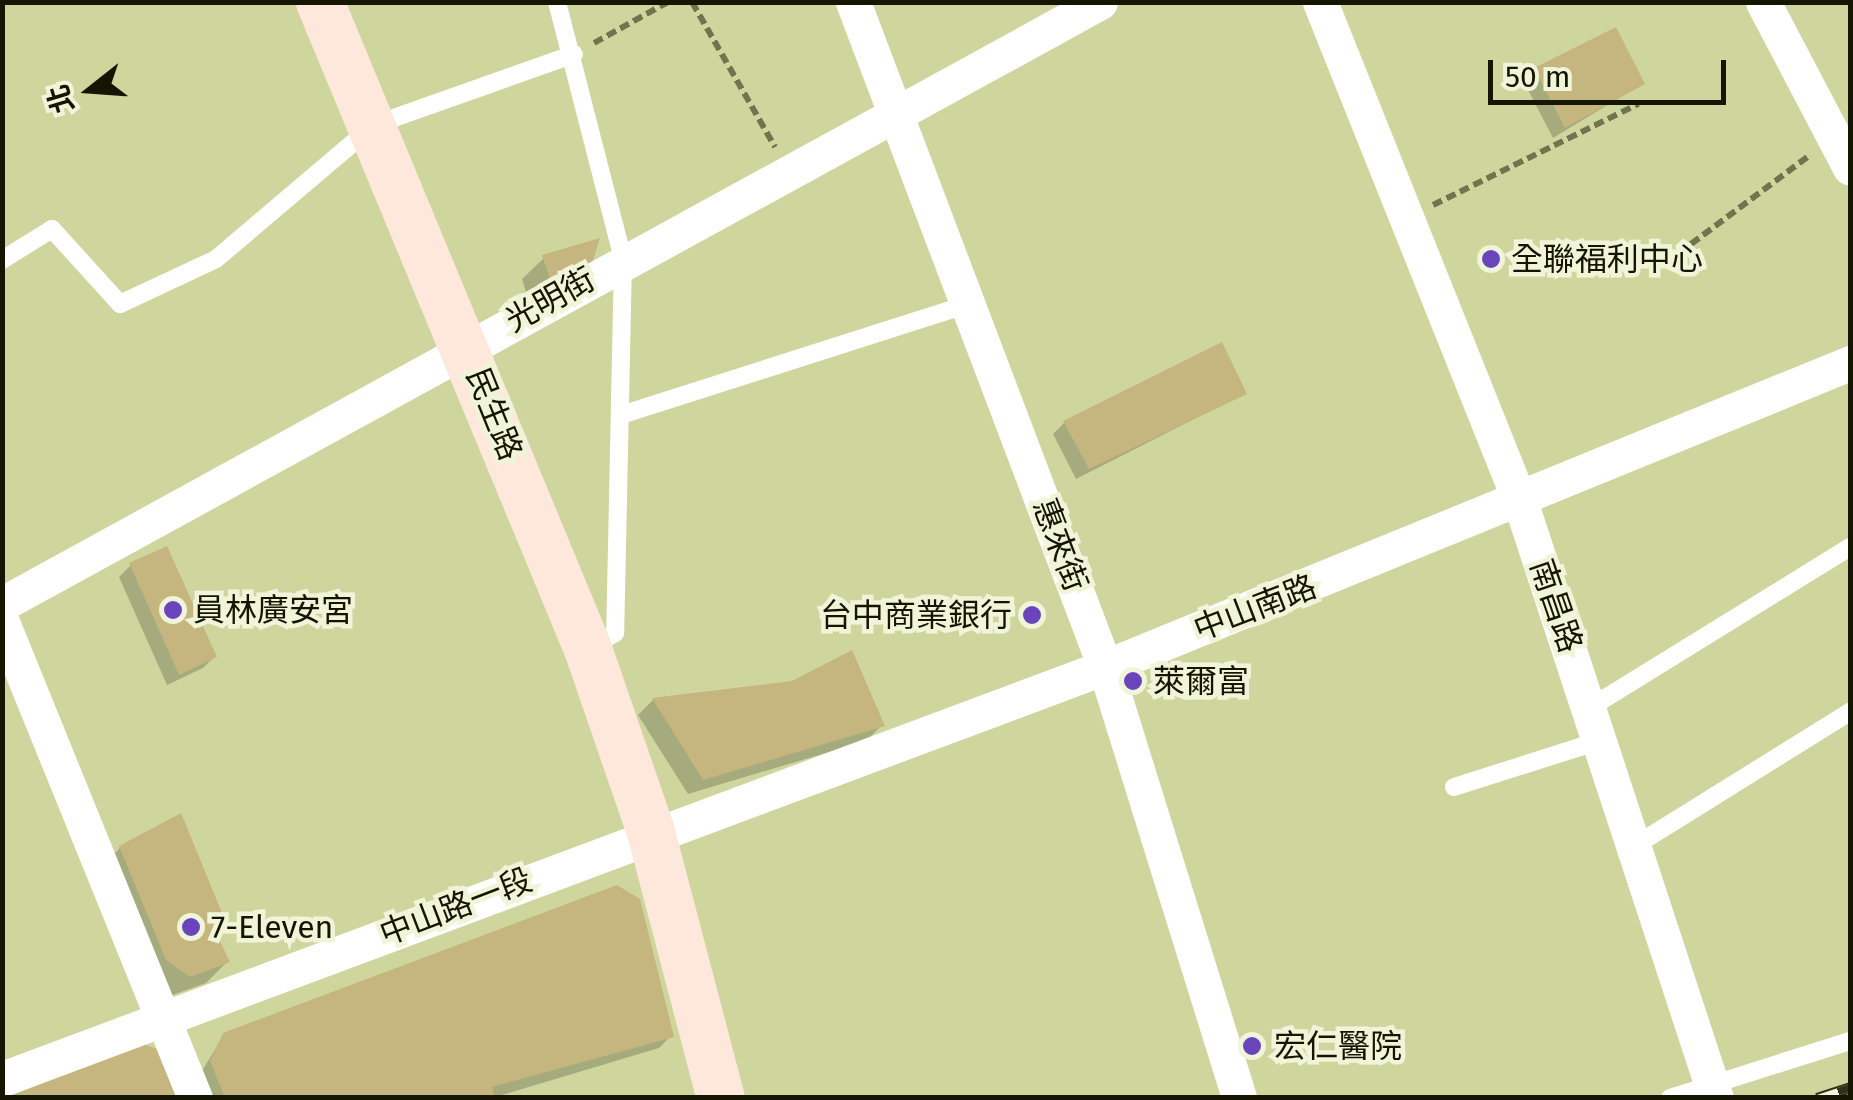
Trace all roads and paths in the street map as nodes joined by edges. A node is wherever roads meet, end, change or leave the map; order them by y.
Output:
1 (320, 2) edge
2 (557, 2) edge
3 (668, 2) edge
4 (692, 2) edge
5 (852, 2) edge
6 (1100, 2) edge
7 (1320, 2) edge
8 (1763, 2) edge
9 (574, 54) junction
10 (1638, 104) dead end
11 (896, 112) junction
12 (374, 125) junction
13 (1845, 146) edge
14 (790, 174) junction
15 (1406, 218) junction
16 (1679, 254) dead end
17 (2, 260) edge
18 (622, 260) junction
19 (969, 304) junction
20 (468, 347) junction
21 (1850, 363) edge
22 (621, 414) junction
23 (1520, 504) junction
24 (1850, 547) edge
25 (2, 604) edge
26 (2, 622) edge
27 (588, 649) junction
28 (1105, 667) junction
29 (1850, 712) edge
30 (1597, 723) junction
31 (1454, 787) dead end
32 (651, 832) junction
33 (1636, 844) junction
34 (164, 1020) junction
35 (1850, 1041) edge
36 (2, 1079) edge
37 (1714, 1091) edge
38 (194, 1098) edge
39 (720, 1098) edge
40 (1239, 1098) edge
41 (1670, 1098) edge

1 - 12 street, 民生路
2 - 9 lane
3 - 9 path
4 - 14 path
5 - 11 street, 惠來街
6 - 11 street, 光明街
7 - 15 street, 南昌路
8 - 13 street
9 - 12 lane
9 - 18 lane
10 - 15 path
11 - 14 street, 光明街
11 - 19 street, 惠來街
12 - 17 lane
12 - 20 street, 民生路
13 - 16 path
14 - 18 street, 光明街
15 - 23 street, 南昌路
18 - 20 street, 光明街
18 - 22 lane
19 - 22 lane
19 - 28 street, 惠來街
20 - 25 street, 光明街
20 - 27 street, 民生路
21 - 23 street, 中山南路
22 - 27 lane
23 - 28 street, 中山南路
23 - 30 street, 南昌路
24 - 30 lane
26 - 34 street
27 - 32 street, 民生路
28 - 32 street, 中山南路
28 - 40 street, 惠來街
29 - 33 lane
30 - 31 lane
30 - 33 street, 南昌路
32 - 34 street, 中山路一段
32 - 39 street
33 - 37 street, 南昌路
34 - 36 street, 中山路一段
34 - 38 street
35 - 37 lane
37 - 41 lane

